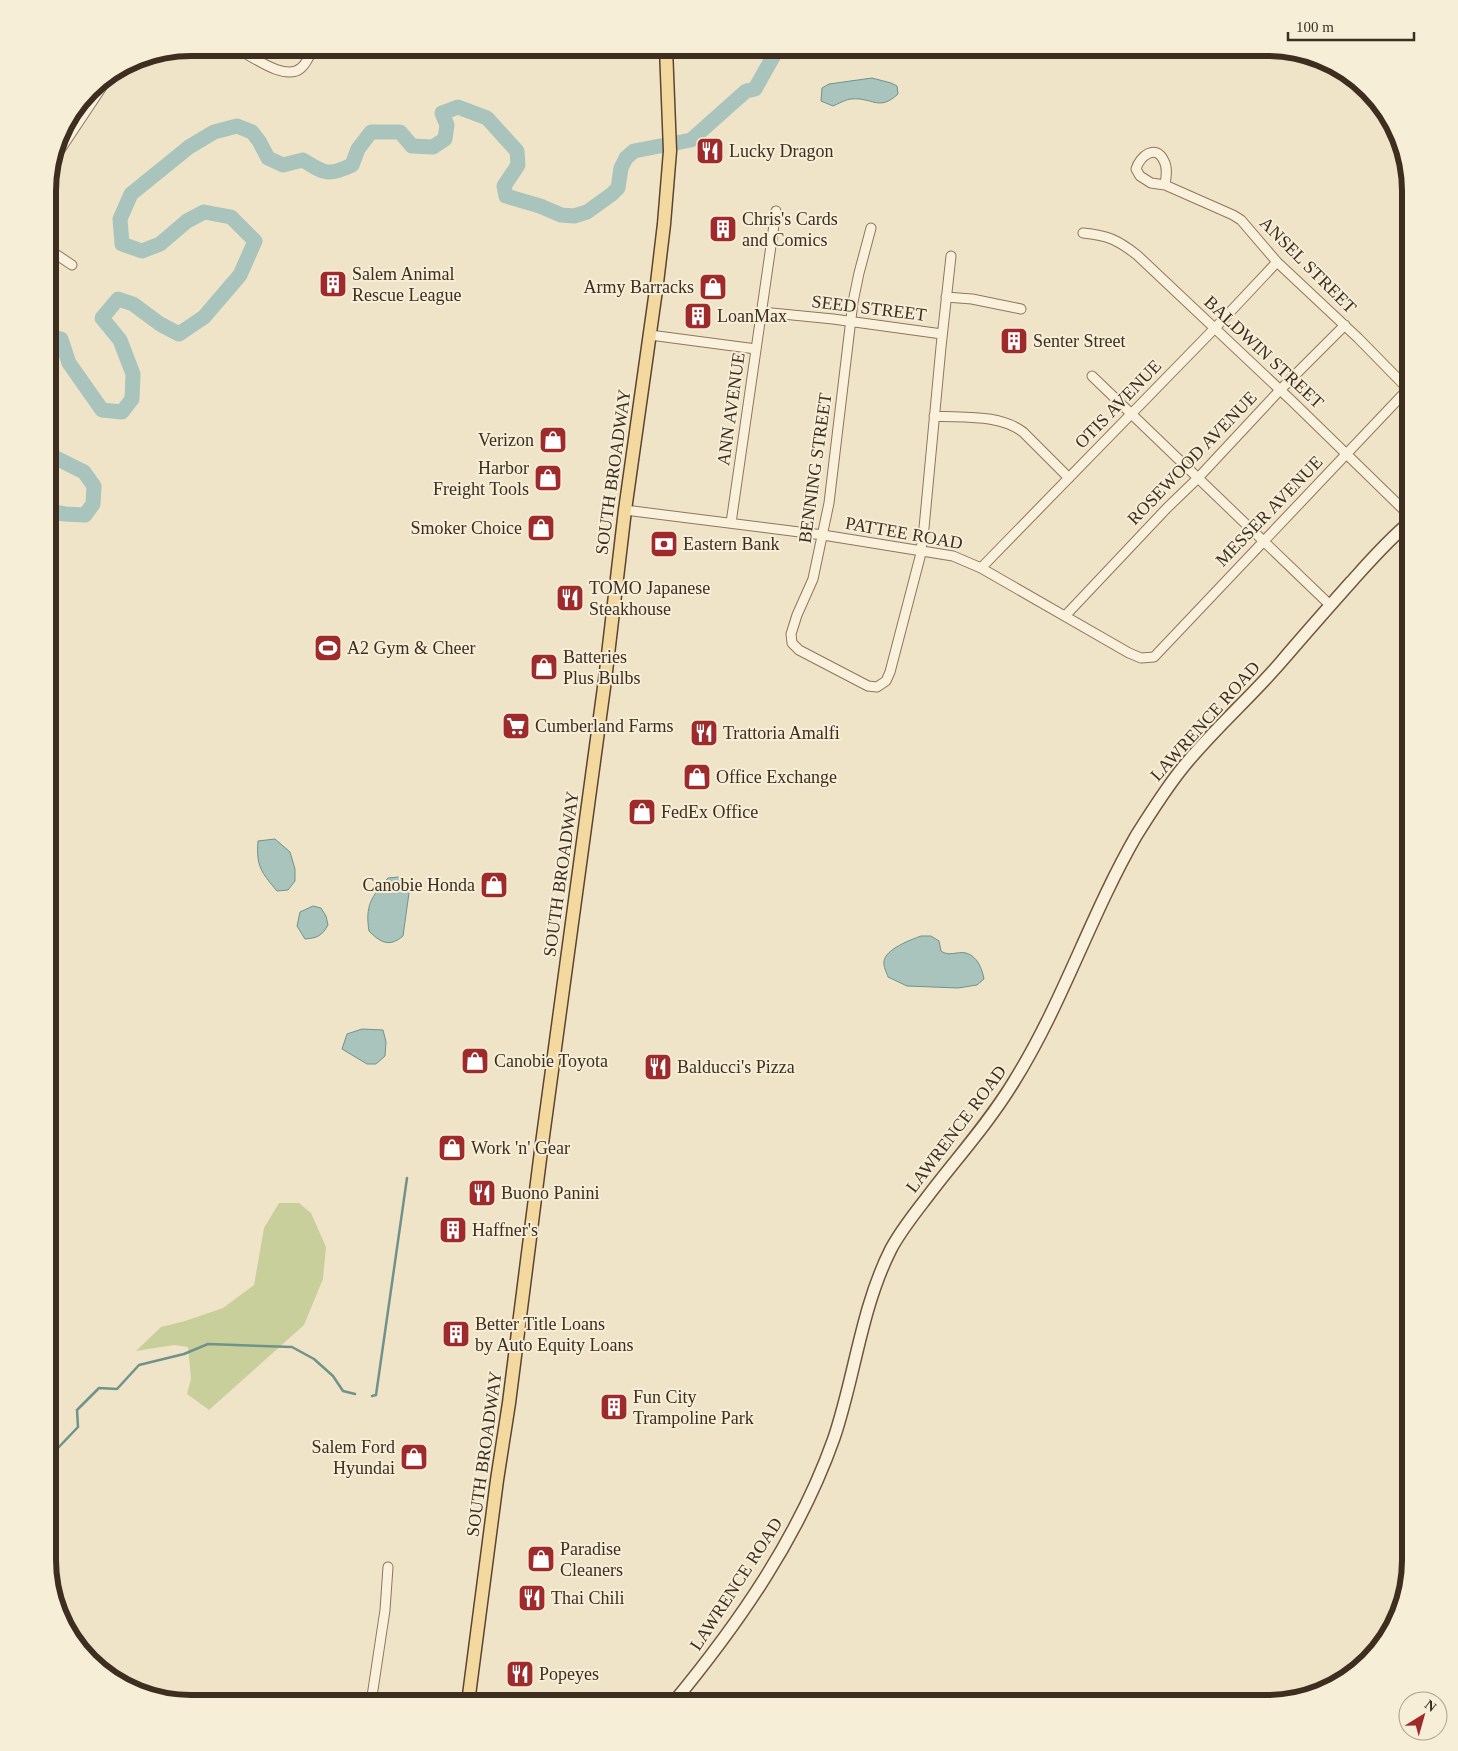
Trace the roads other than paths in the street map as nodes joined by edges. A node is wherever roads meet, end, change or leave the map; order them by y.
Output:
1 (254, 57) edge
2 (308, 57) edge
3 (666, 57) edge
4 (96, 96) edge
5 (65, 143) edge
6 (1166, 186) dead end
7 (776, 211) dead end
8 (871, 228) dead end
9 (1083, 233) dead end
10 (57, 255) edge
11 (951, 256) dead end
12 (1277, 262) junction
13 (72, 265) dead end
14 (946, 297) junction
15 (1021, 309) dead end
16 (761, 312) junction
17 (852, 322) junction
18 (1345, 325) junction
19 (1215, 328) junction
20 (942, 334) junction
21 (650, 335) junction
22 (756, 348) junction
23 (1092, 376) dead end
24 (1402, 383) edge
25 (1280, 390) junction
26 (1402, 397) edge
27 (1132, 414) junction
28 (934, 416) junction
29 (1346, 454) junction
30 (1069, 478) junction
31 (1198, 478) junction
32 (1402, 508) edge
33 (625, 510) junction
34 (731, 523) junction
35 (1402, 529) edge
36 (823, 535) junction
37 (1264, 541) junction
38 (921, 550) junction
39 (981, 568) junction
40 (1330, 605) junction
41 (1065, 616) junction
42 (1154, 656) joint
43 (388, 1566) dead end
44 (371, 1695) edge
45 (469, 1695) edge
46 (681, 1695) edge

1 - 2 street
3 - 21 main road, SOUTH BROADWAY
4 - 5 street
6 - 12 street, ANSEL STREET
7 - 16 street, ANN AVENUE
8 - 17 street, BENNING STREET
9 - 19 street, BALDWIN STREET
10 - 13 street
11 - 14 street
12 - 18 street, ANSEL STREET
12 - 19 street, OTIS AVENUE
14 - 15 street
14 - 20 street
16 - 17 street, SEED STREET
16 - 22 street, ANN AVENUE
17 - 20 street, SEED STREET
17 - 36 street, BENNING STREET
18 - 24 street, ANSEL STREET
18 - 25 street, ROSEWOOD AVENUE
19 - 25 street, BALDWIN STREET
19 - 27 street, OTIS AVENUE
20 - 28 street
21 - 22 street
21 - 33 main road, SOUTH BROADWAY
22 - 34 street, ANN AVENUE
23 - 27 street
25 - 29 street, BALDWIN STREET
25 - 31 street, ROSEWOOD AVENUE
26 - 29 street, MESSER AVENUE
27 - 30 street, OTIS AVENUE
27 - 31 street
28 - 30 street
28 - 38 street
29 - 32 street, BALDWIN STREET
29 - 37 street, MESSER AVENUE
30 - 39 street, OTIS AVENUE
31 - 37 street
31 - 41 street, ROSEWOOD AVENUE
33 - 34 street, PATTEE ROAD
33 - 45 main road, SOUTH BROADWAY
34 - 36 street, PATTEE ROAD
35 - 40 street, LAWRENCE ROAD
36 - 38 street, PATTEE ROAD
36 - 38 street, BENNING STREET
37 - 40 street
37 - 42 street, MESSER AVENUE
38 - 39 street, PATTEE ROAD
39 - 41 street, PATTEE ROAD
40 - 46 street, LAWRENCE ROAD
41 - 42 street, PATTEE ROAD
43 - 44 street

